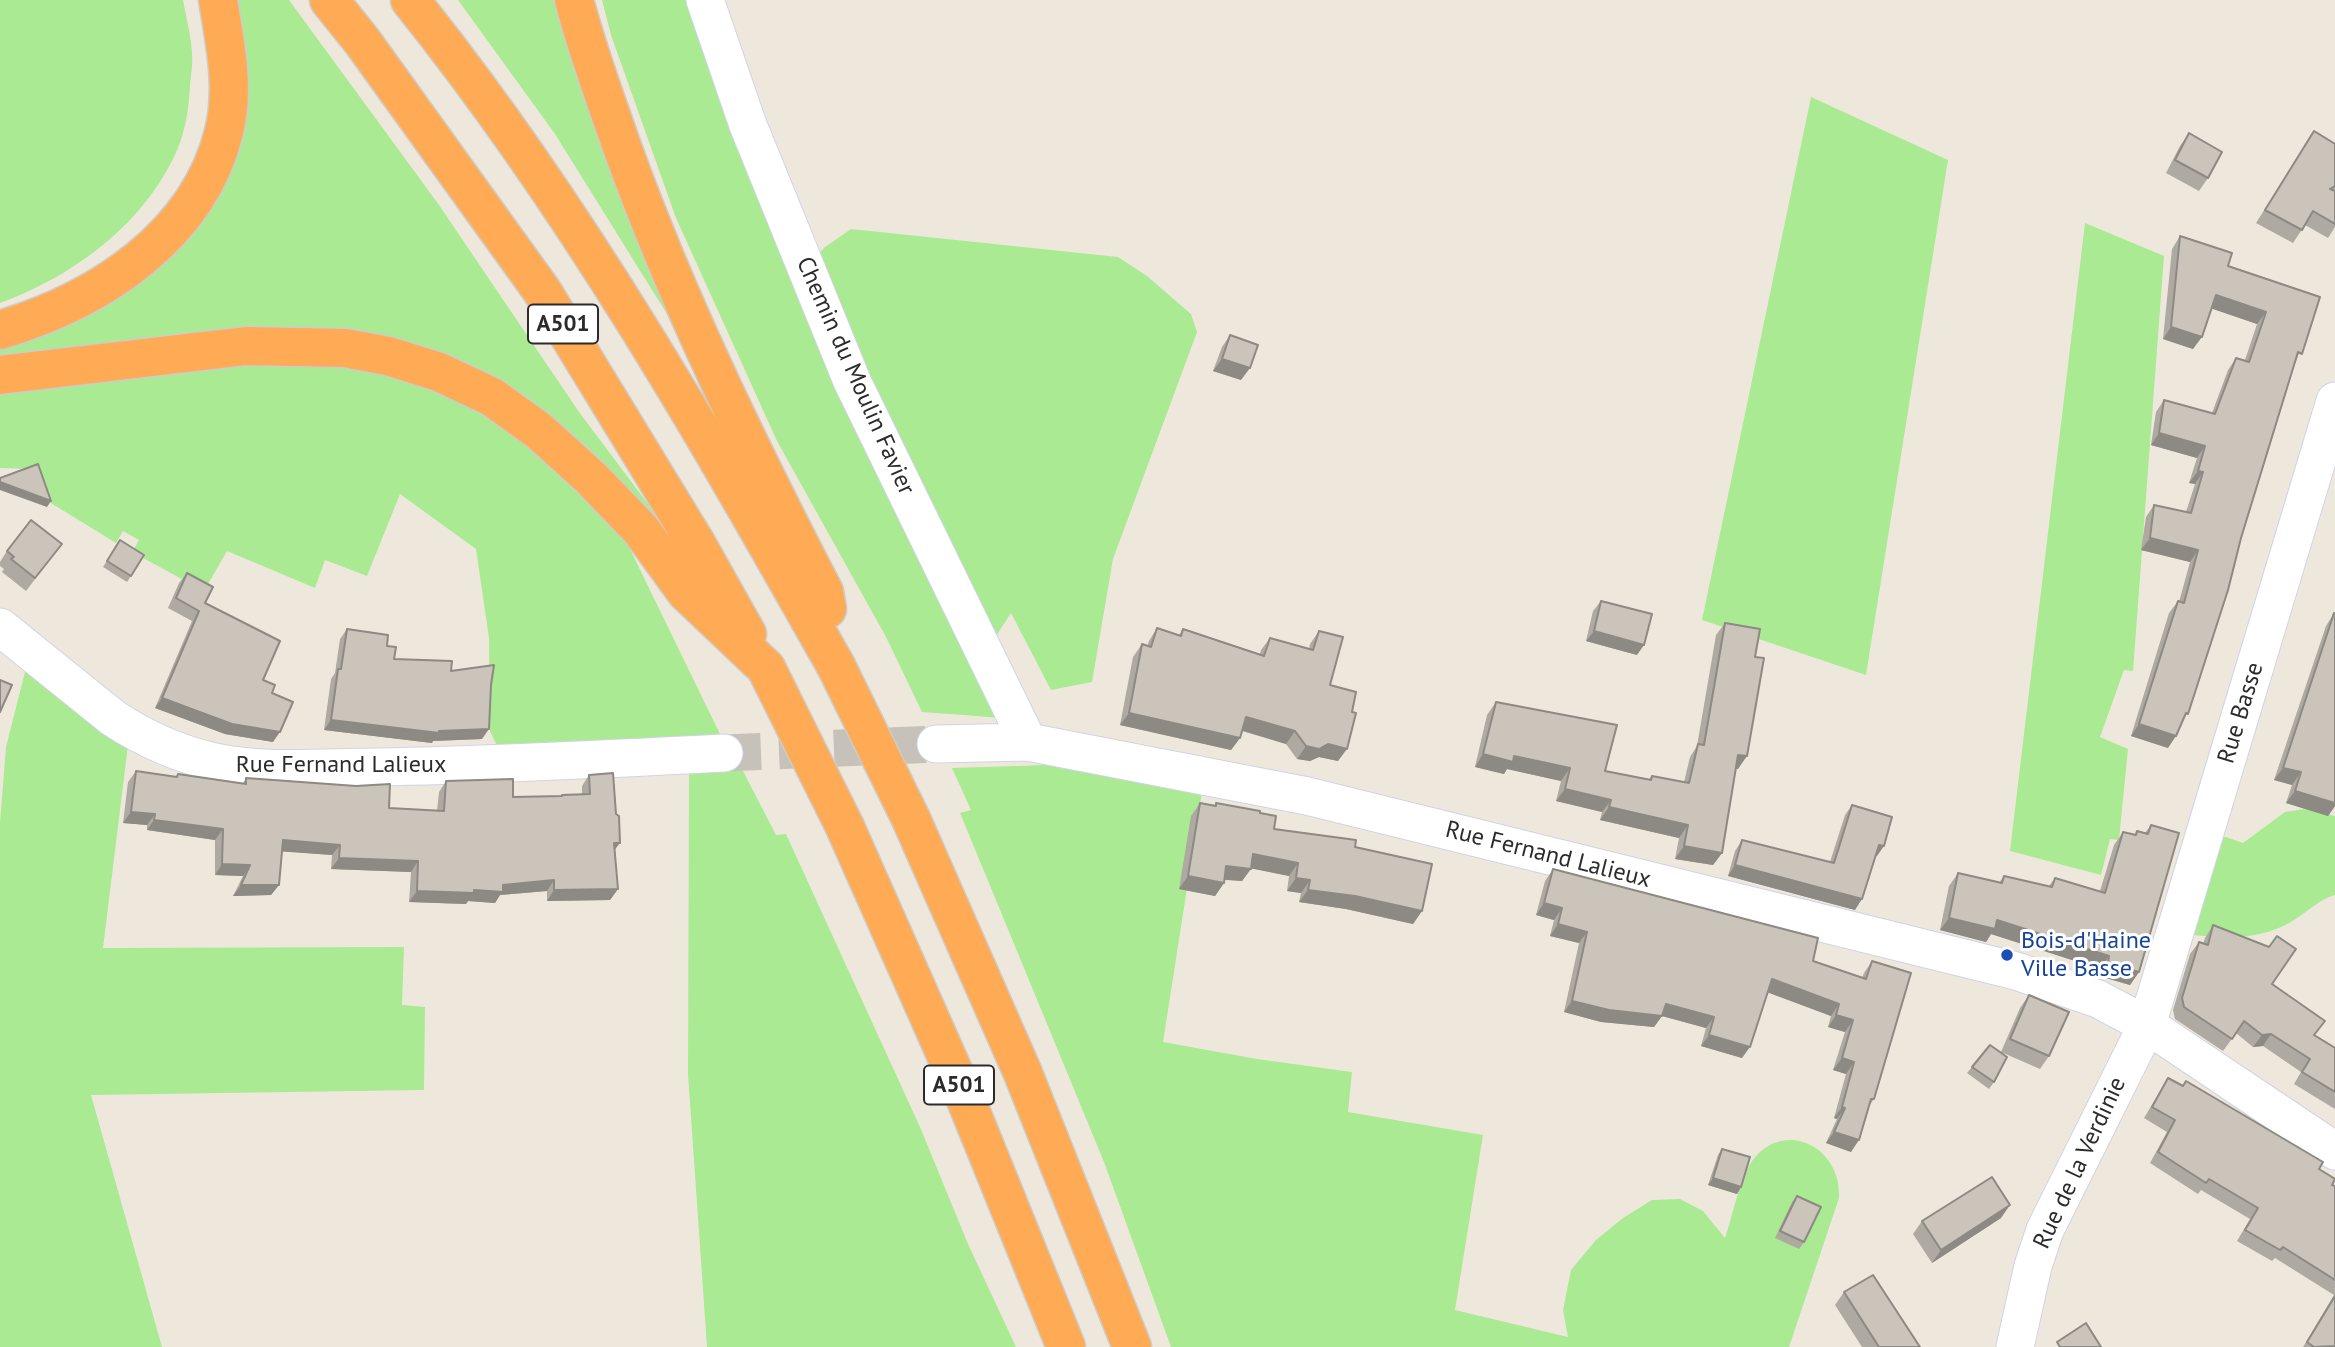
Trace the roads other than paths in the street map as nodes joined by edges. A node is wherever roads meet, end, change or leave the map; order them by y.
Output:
1 (218, 0) edge
2 (329, 0) edge
3 (410, 0) edge
4 (574, 0) edge
5 (705, 0) edge
6 (0, 330) edge
7 (0, 375) edge
8 (2335, 401) edge
9 (0, 627) edge
10 (836, 667) junction
11 (766, 668) junction
12 (1028, 742) junction
13 (936, 744) tunnel mouth
14 (724, 753) tunnel mouth
15 (2147, 1025) junction
16 (2335, 1151) edge
17 (1066, 1347) edge
18 (1132, 1347) edge
19 (2015, 1347) edge

1 - 6 highway
2 - 11 highway, A501
3 - 10 highway, A501
4 - 10 highway
5 - 12 street, Chemin du Moulin Favier
7 - 11 highway
8 - 15 street, Rue Basse
9 - 14 street, Rue Fernand Lalieux
10 - 18 highway, A501, bridge
11 - 17 highway, A501, bridge
12 - 13 street, Rue Fernand Lalieux
12 - 15 street, Rue Fernand Lalieux
15 - 16 street, Rue Fernand Lalieux
15 - 19 street, Rue de la Verdinie

